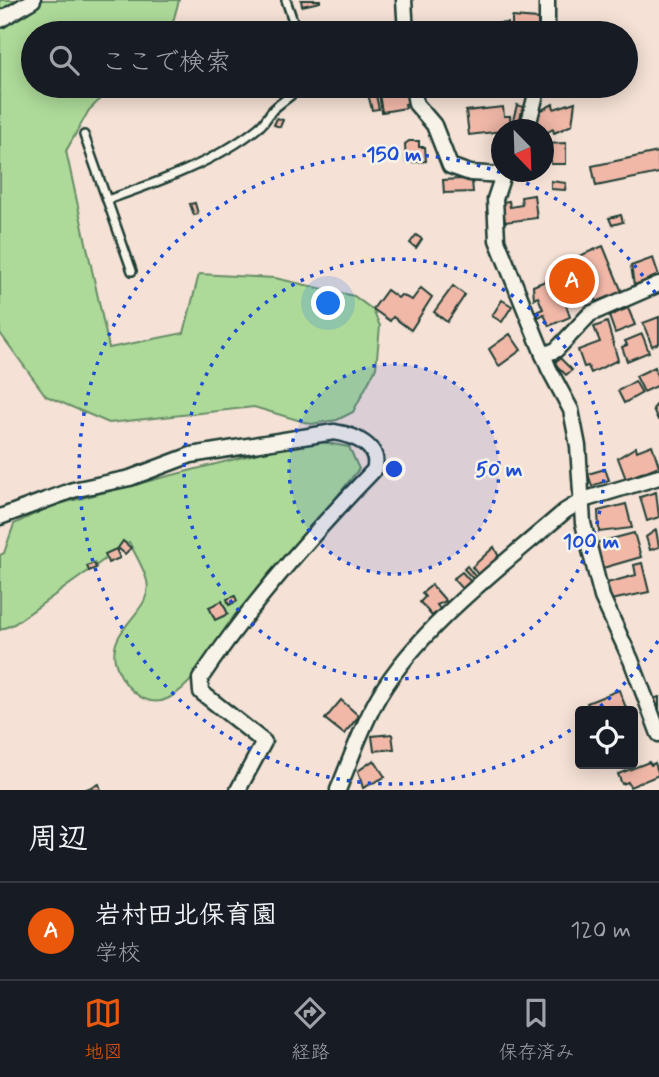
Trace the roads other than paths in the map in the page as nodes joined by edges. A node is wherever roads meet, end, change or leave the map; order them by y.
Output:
1 (33, 0) edge
2 (286, 0) edge
3 (404, 0) edge
4 (547, 0) edge
5 (0, 20) edge
6 (294, 21) edge
7 (405, 21) edge
8 (547, 21) edge
9 (288, 98) edge
10 (415, 98) edge
11 (535, 98) edge
12 (530, 119) edge
13 (84, 135) dead end
14 (491, 173) edge
15 (501, 182) edge
16 (107, 200) junction
17 (132, 271) dead end
18 (659, 284) edge
19 (543, 355) junction
20 (659, 477) edge
21 (583, 500) junction
22 (0, 517) edge
23 (659, 734) edge
24 (238, 790) edge
25 (338, 790) edge

1 - 5 street
2 - 6 lane
3 - 7 street
4 - 8 street
9 - 16 lane
10 - 14 street
11 - 12 street
13 - 16 lane
15 - 19 street
16 - 17 lane
18 - 19 street
19 - 21 street
20 - 21 street
21 - 23 street
21 - 25 street
22 - 24 street

